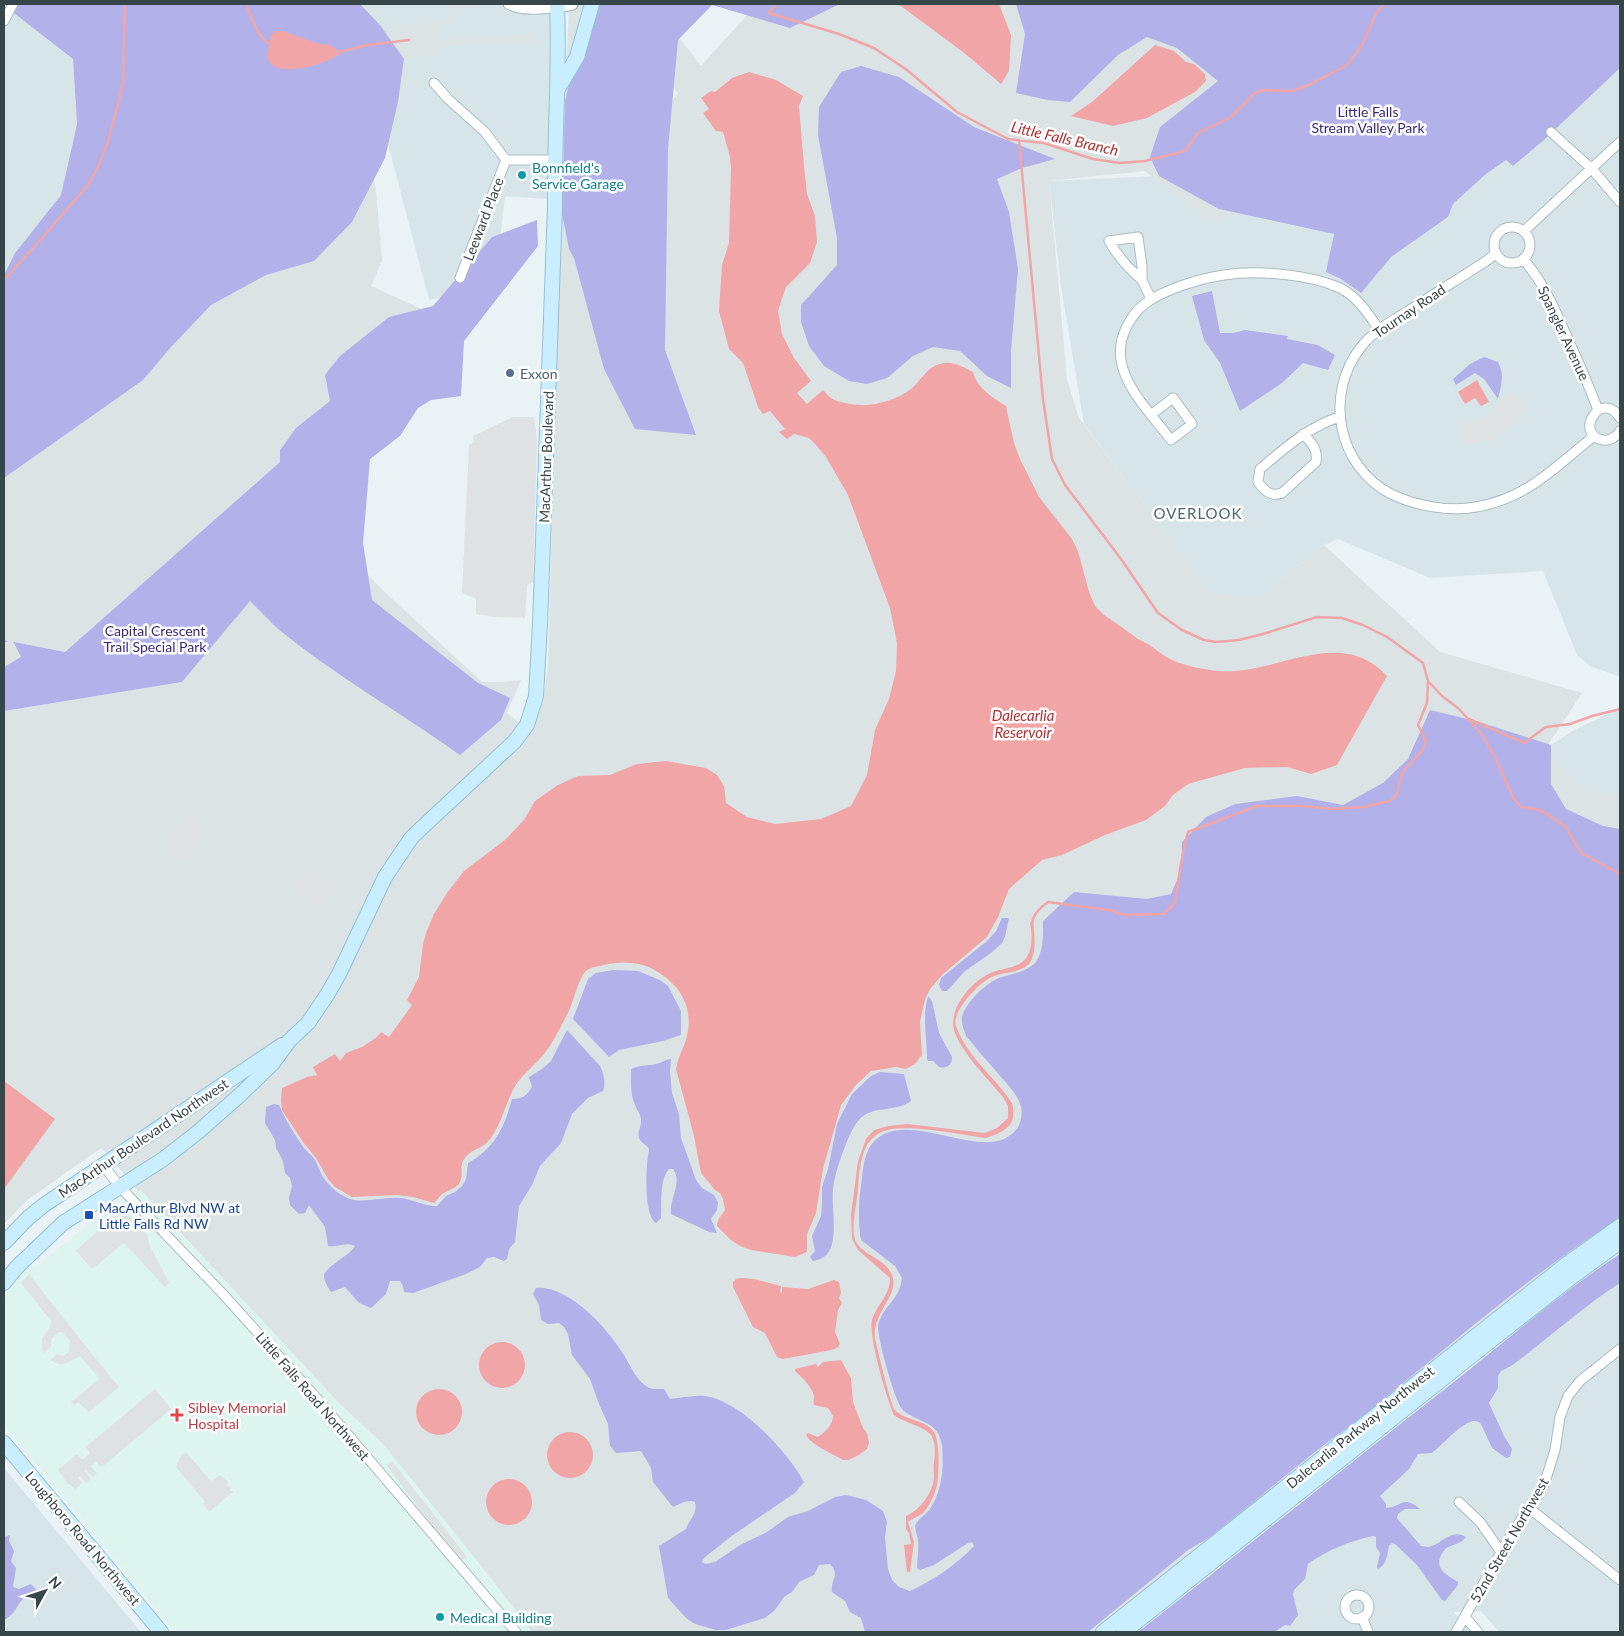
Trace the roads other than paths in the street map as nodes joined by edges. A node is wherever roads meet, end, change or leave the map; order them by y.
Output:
1 (13, 4) edge
2 (508, 4) edge
3 (572, 4) edge
4 (592, 4) edge
5 (557, 6) edge
6 (4, 21) edge
7 (434, 83) dead end
8 (558, 90) junction
9 (1551, 132) dead end
10 (1620, 142) edge
11 (506, 160) junction
12 (554, 160) junction
13 (1592, 169) junction
14 (1620, 202) edge
15 (1524, 231) junction
16 (1496, 253) junction
17 (1524, 259) junction
18 (460, 278) dead end
19 (1142, 280) junction
20 (1151, 299) junction
21 (1379, 329) junction
22 (1598, 410) junction
23 (1152, 414) junction
24 (1339, 417) junction
25 (1620, 418) edge
26 (1620, 431) edge
27 (1303, 434) junction
28 (1594, 436) junction
29 (399, 856) joint
30 (289, 1041) junction
31 (104, 1166) junction
32 (120, 1187) junction
33 (1620, 1226) edge
34 (1620, 1242) edge
35 (4, 1243) edge
36 (4, 1283) edge
37 (1620, 1349) edge
38 (4, 1443) edge
39 (1459, 1502) dead end
40 (1529, 1508) junction
41 (1501, 1552) junction
42 (1620, 1580) edge
43 (1362, 1617) dead end
44 (1465, 1617) junction
45 (161, 1632) edge
46 (516, 1632) edge
47 (1103, 1632) edge
48 (1124, 1632) edge
49 (1368, 1632) edge
50 (1456, 1632) edge
51 (1478, 1632) edge

1 - 6 street
2 - 5 street
3 - 5 street
4 - 8 main road
5 - 8 main road, MacArthur Boulevard
7 - 11 street
8 - 12 main road, MacArthur Boulevard
9 - 13 street
10 - 13 street
11 - 12 street
11 - 18 street, Leeward Place
12 - 29 main road, MacArthur Boulevard
13 - 14 street
13 - 15 street
15 - 16 street
15 - 17 street
16 - 17 street
16 - 21 street, Tournay Road
17 - 22 street, Spangler Avenue
19 - 19 street
19 - 20 street
20 - 21 street
20 - 23 street
21 - 24 street, Tournay Road
22 - 25 street
22 - 28 street
23 - 23 street
24 - 27 street
24 - 28 street
26 - 28 street
27 - 27 street
29 - 30 main road, MacArthur Boulevard Northwest
30 - 31 main road, MacArthur Boulevard Northwest
30 - 32 main road, MacArthur Boulevard Northwest
31 - 32 street, Little Falls Road Northwest
31 - 35 main road, MacArthur Boulevard Northwest
32 - 36 main road, MacArthur Boulevard Northwest
32 - 46 street, Little Falls Road Northwest
33 - 47 main road, Dalecarlia Parkway Northwest
34 - 48 main road, Dalecarlia Parkway Northwest
37 - 40 street, 52nd Street Northwest
38 - 45 main road, Loughboro Road Northwest
39 - 41 street
40 - 41 street, 52nd Street Northwest
40 - 42 street
41 - 44 street, 52nd Street Northwest
43 - 49 street
44 - 50 street, 52nd Street Northwest
44 - 51 street

